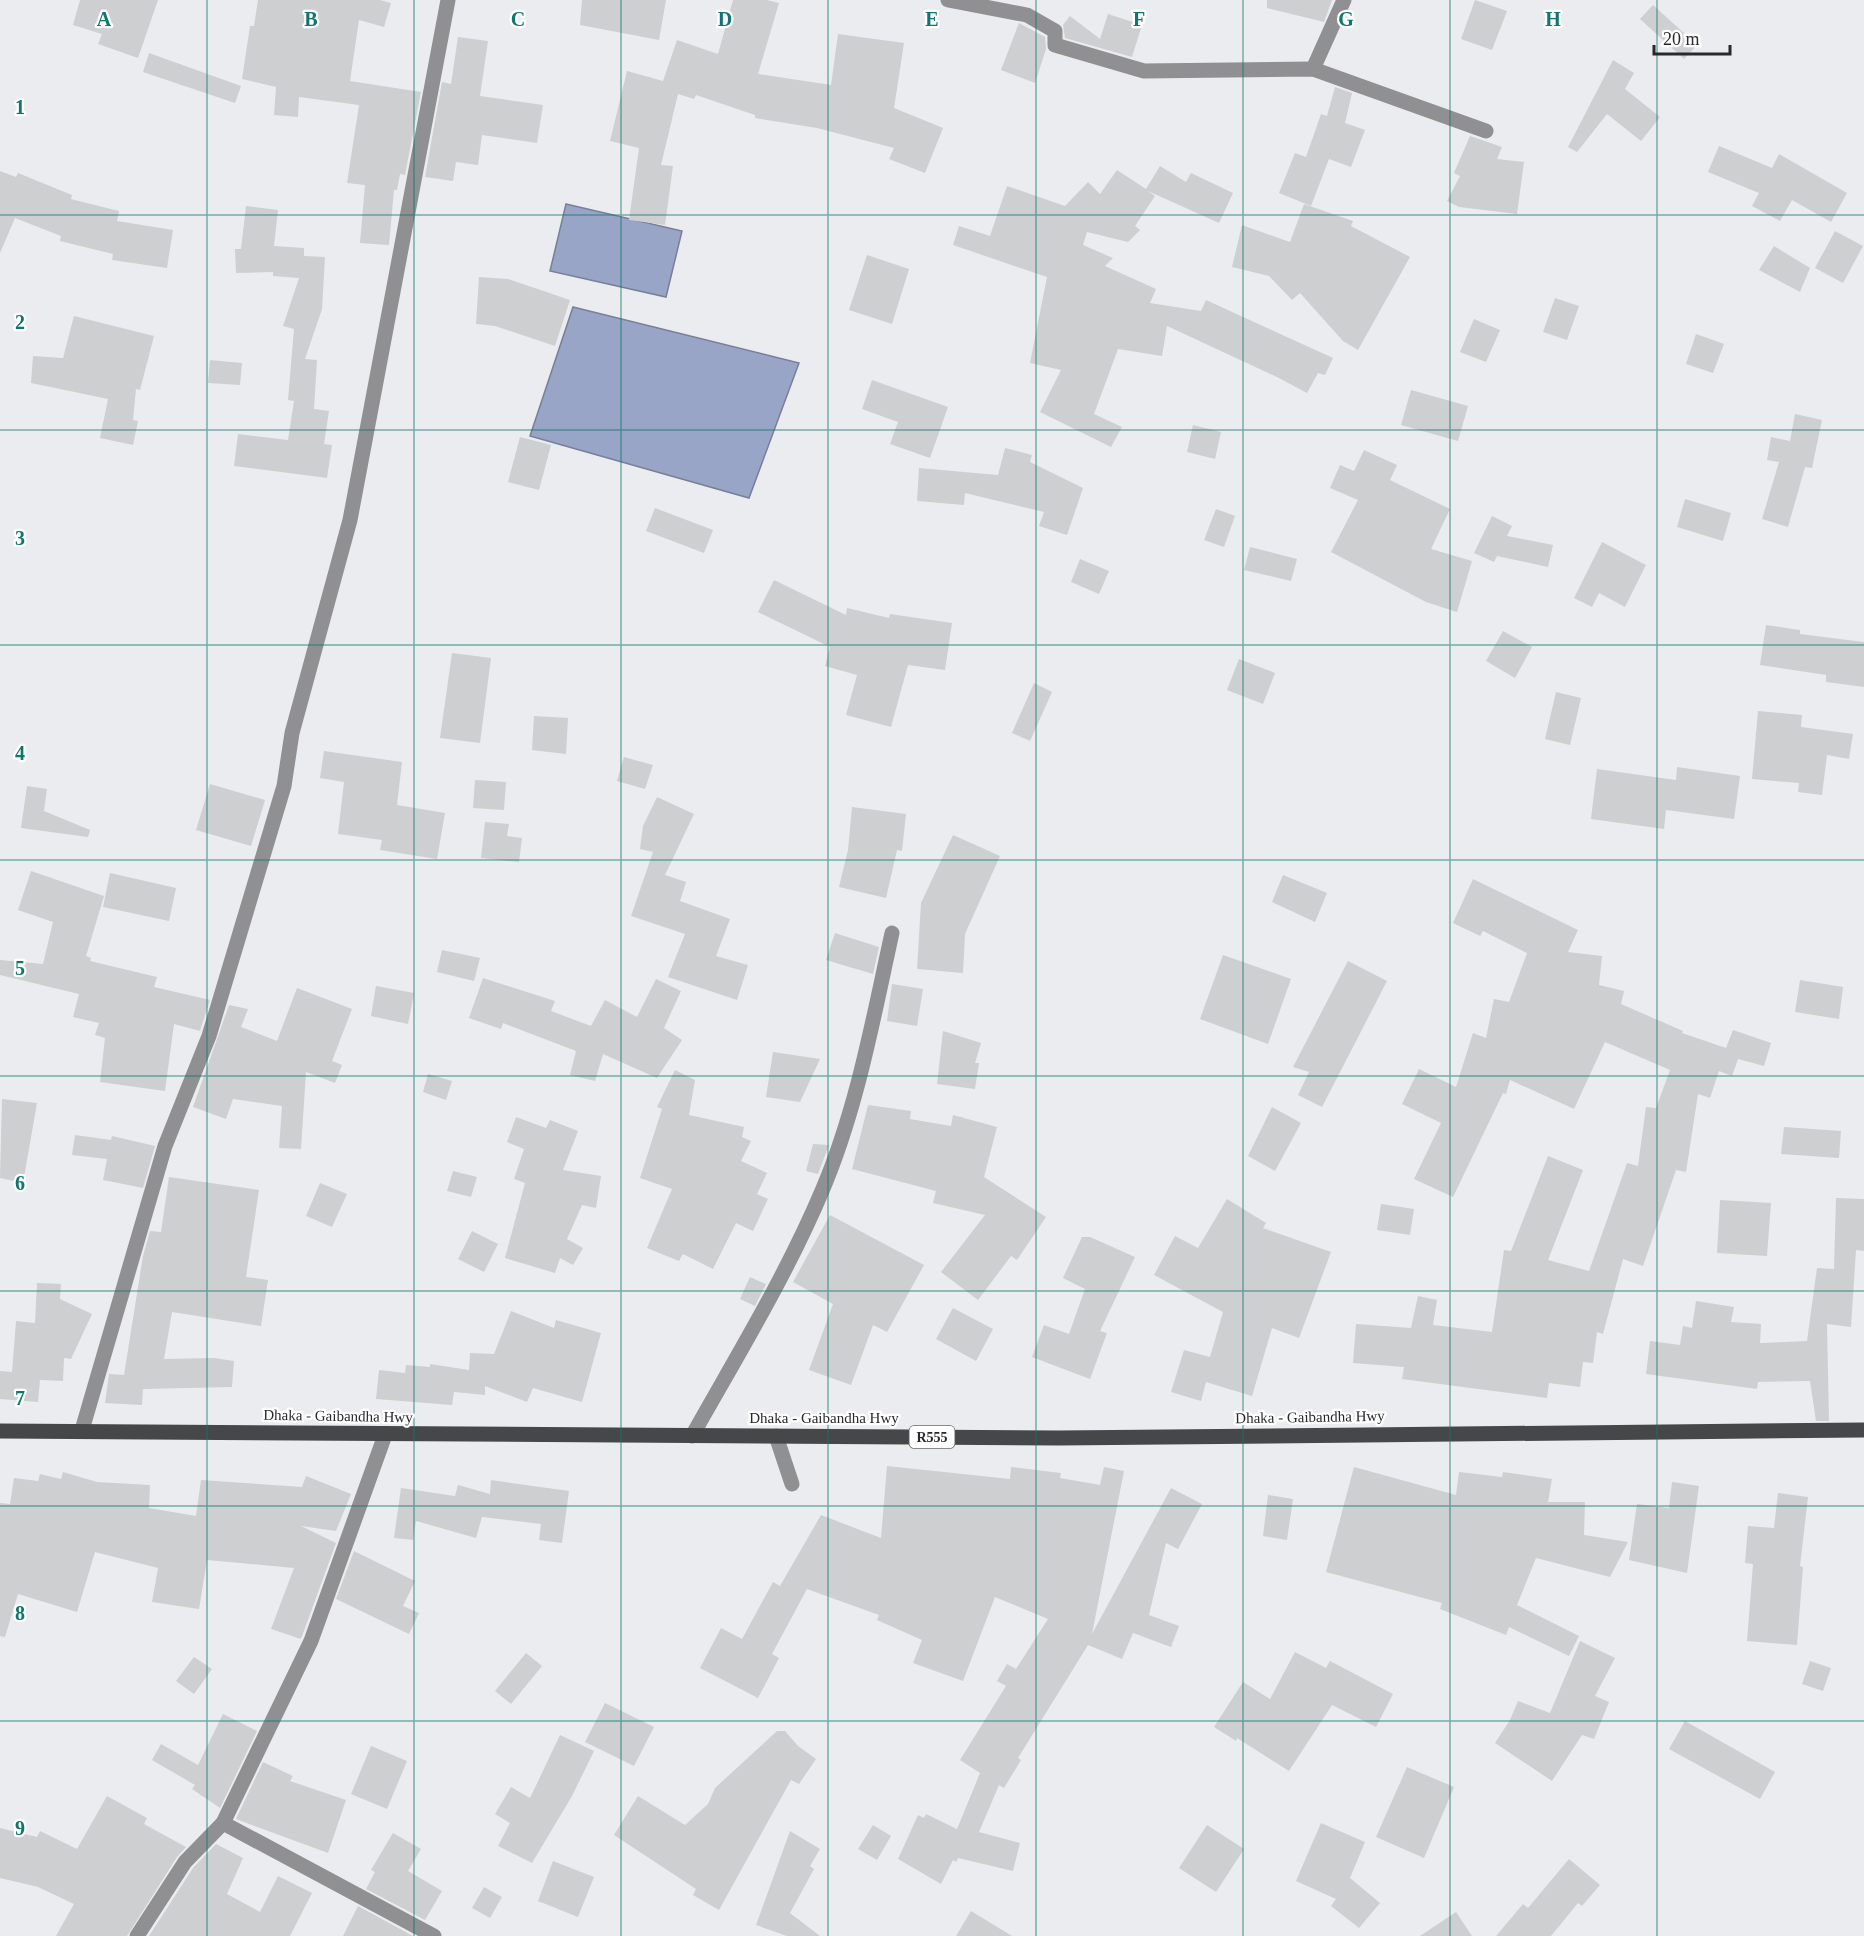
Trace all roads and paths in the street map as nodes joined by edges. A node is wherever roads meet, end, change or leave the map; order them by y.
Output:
1 (448, 0) edge
2 (948, 0) edge
3 (1344, 0) edge
4 (1313, 69) junction
5 (1486, 131) dead end
6 (892, 933) dead end
7 (82, 1430) junction
8 (1864, 1430) edge
9 (0, 1431) edge
10 (385, 1434) junction
11 (693, 1436) junction
12 (776, 1436) junction
13 (792, 1484) dead end
14 (223, 1823) junction
15 (137, 1936) edge
16 (434, 1936) edge

1 - 7 street
2 - 4 street
3 - 4 street
4 - 5 street
6 - 11 street
7 - 9 main road, Dhaka - Gaibandha Hwy / R555
7 - 10 main road, Dhaka - Gaibandha Hwy / R555
8 - 12 main road, Dhaka - Gaibandha Hwy / R555
10 - 11 main road, Dhaka - Gaibandha Hwy / R555
10 - 14 street
11 - 12 main road, Dhaka - Gaibandha Hwy / R555
12 - 13 street
14 - 15 street
14 - 16 street

